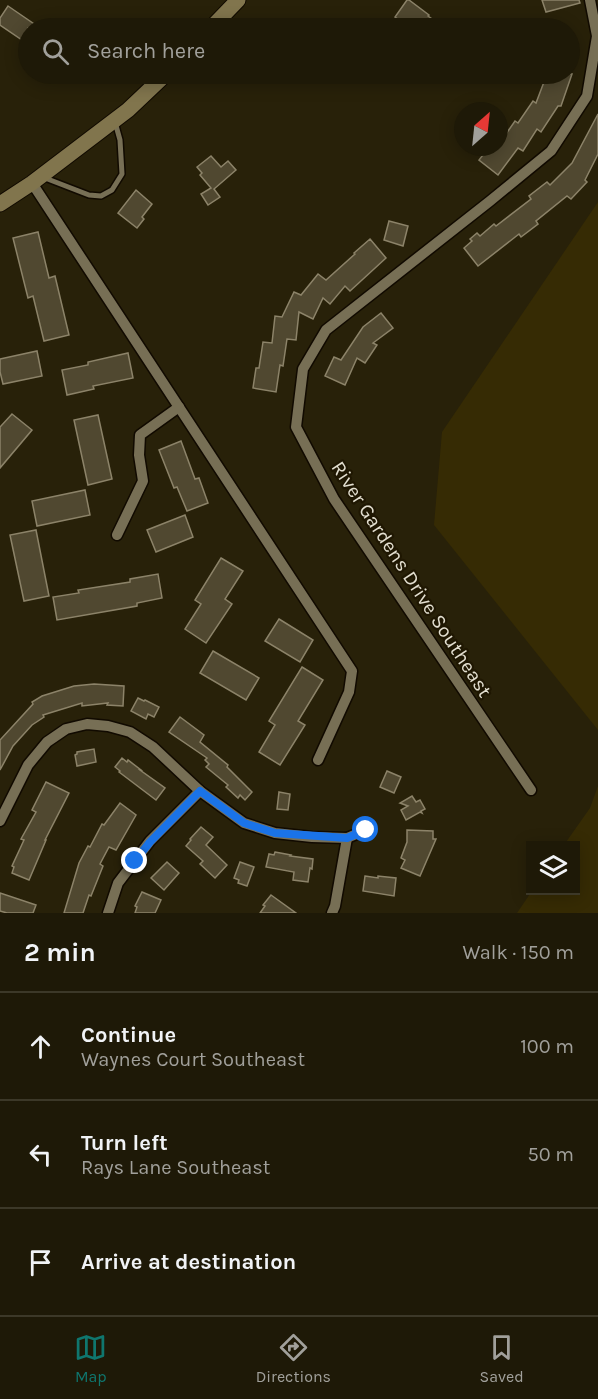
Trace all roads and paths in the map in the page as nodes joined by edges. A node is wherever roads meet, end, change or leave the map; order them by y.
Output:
1 (238, 0) edge
2 (590, 0) edge
3 (221, 18) edge
4 (155, 84) edge
5 (114, 120) junction
6 (36, 179) junction
7 (0, 204) edge
8 (179, 407) junction
9 (117, 535) dead end
10 (318, 760) dead end
11 (531, 790) dead end
12 (200, 791) junction
13 (0, 821) edge
14 (366, 830) dead end
15 (347, 838) junction
16 (108, 913) edge
17 (332, 913) edge

1 - 3 main road
2 - 11 street, River Gardens Drive Southeast
4 - 5 main road
5 - 6 main road
5 - 6 lane
6 - 7 main road
6 - 8 street
8 - 9 street
8 - 10 street
12 - 13 street
12 - 15 street
12 - 16 street
14 - 15 street
15 - 17 street

